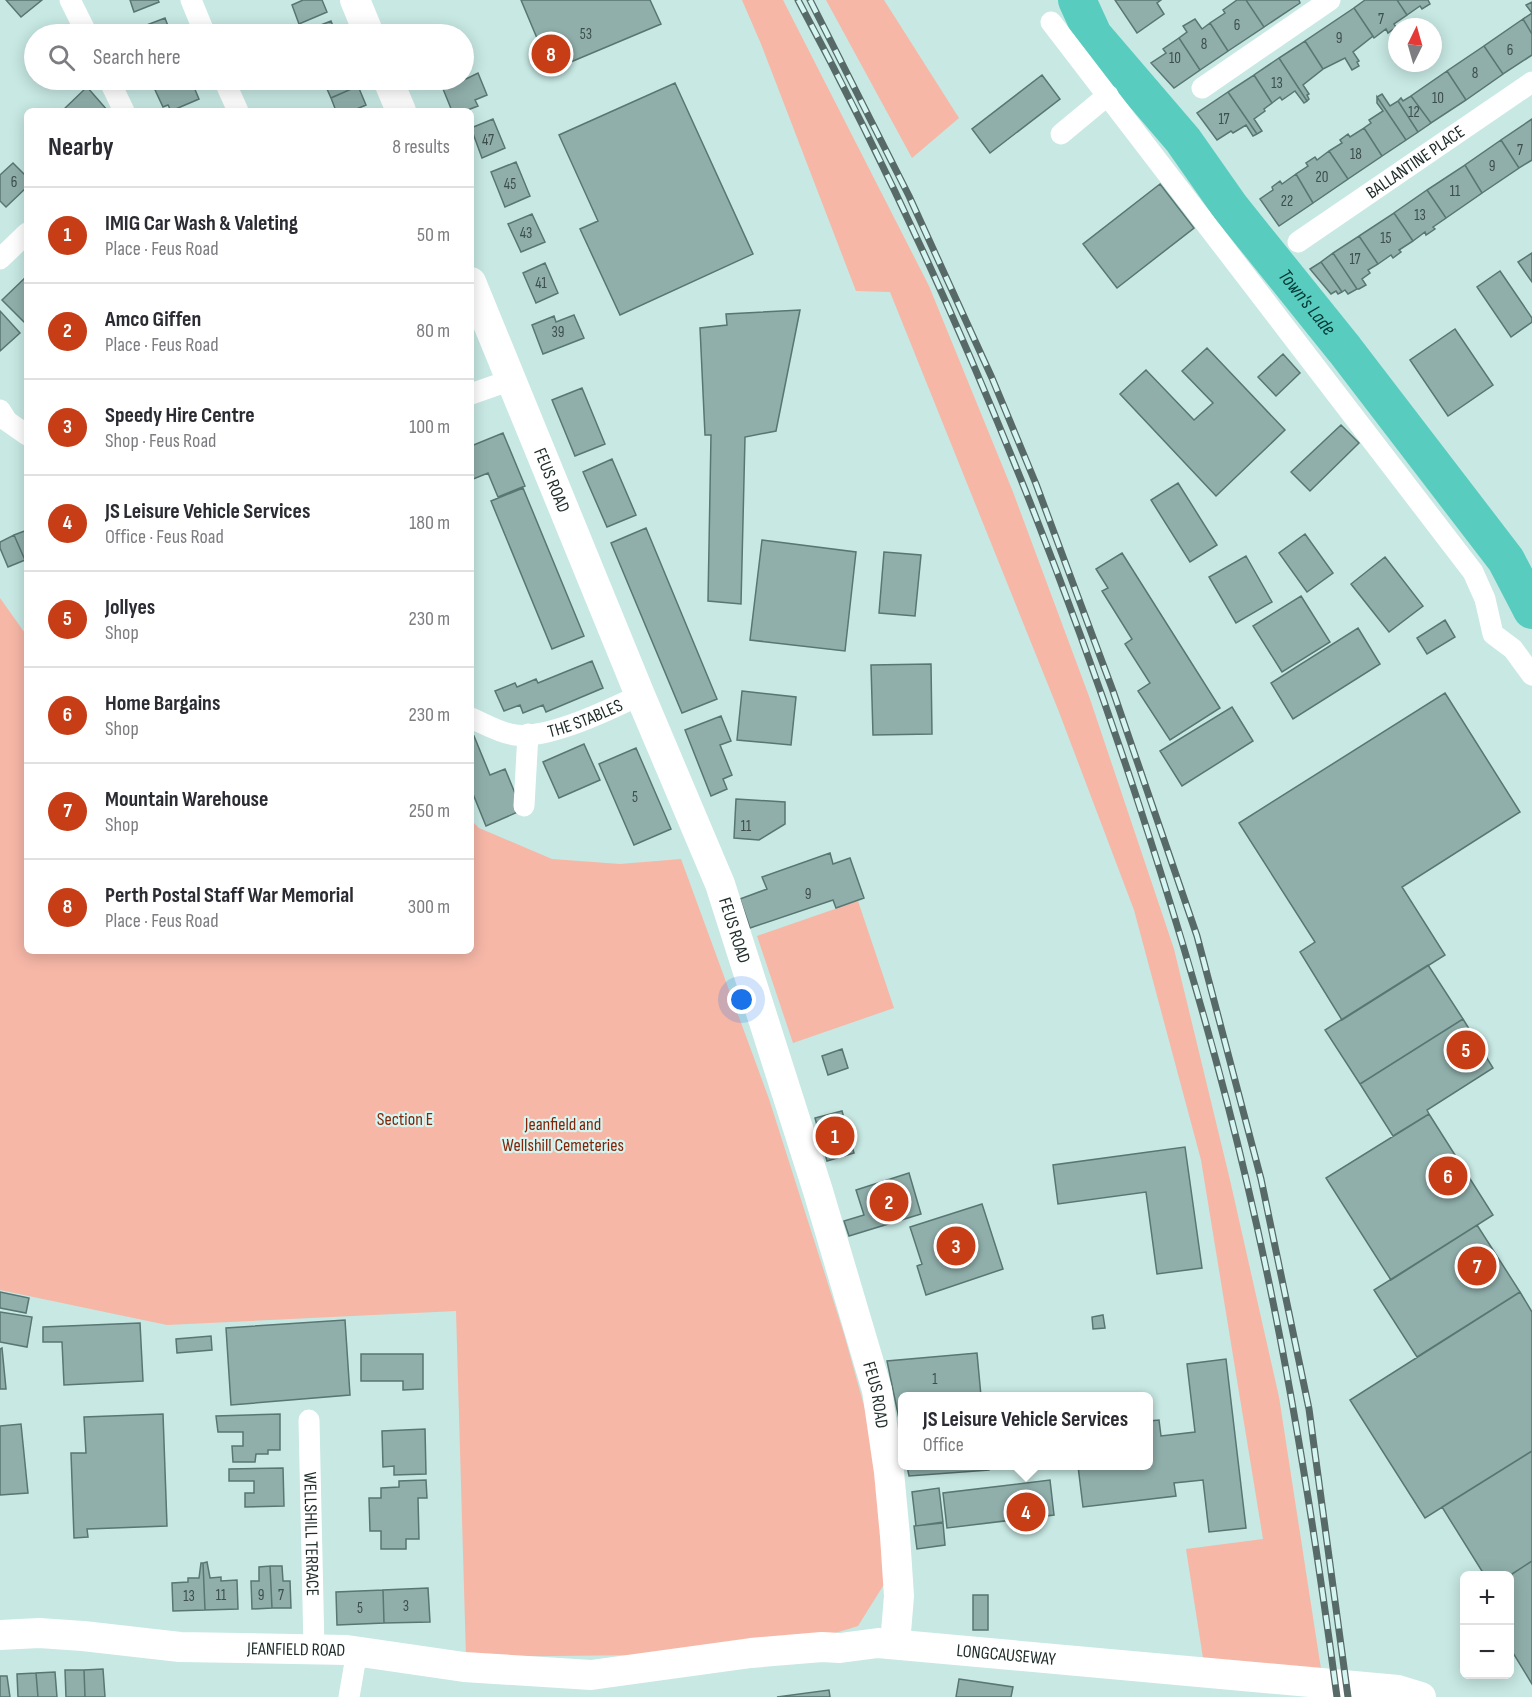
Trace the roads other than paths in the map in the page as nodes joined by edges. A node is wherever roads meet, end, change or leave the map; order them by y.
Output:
1 (70, 0) edge
2 (191, 0) edge
3 (355, 0) edge
4 (1330, 0) edge
5 (1051, 22) dead end
6 (82, 24) edge
7 (202, 24) edge
8 (365, 24) edge
9 (1532, 82) edge
10 (1202, 88) dead end
11 (114, 90) edge
12 (229, 90) edge
13 (392, 90) edge
14 (1108, 95) junction
15 (123, 108) edge
16 (237, 108) edge
17 (400, 108) edge
18 (1061, 134) dead end
19 (24, 236) edge
20 (1298, 242) dead end
21 (0, 259) edge
22 (474, 289) edge
23 (511, 380) junction
24 (474, 393) edge
25 (0, 410) edge
26 (24, 433) edge
27 (1532, 675) edge
28 (640, 695) junction
29 (474, 719) edge
30 (528, 734) junction
31 (524, 806) dead end
32 (309, 1420) dead end
33 (0, 1635) edge
34 (895, 1644) junction
35 (314, 1649) junction
36 (357, 1651) junction
37 (594, 1686) edge
38 (1409, 1693) edge
39 (349, 1697) edge

1 - 6 street
2 - 7 street
3 - 8 street
4 - 10 street
5 - 14 street
9 - 20 street, BALLANTINE PLACE
11 - 15 street
12 - 16 street
13 - 17 street
14 - 18 street
14 - 27 street
19 - 21 street
22 - 23 street, FEUS ROAD
23 - 24 street
23 - 28 street, FEUS ROAD
25 - 26 street
28 - 30 street, THE STABLES
28 - 34 street, FEUS ROAD
29 - 30 street, THE STABLES
30 - 31 street, THE STABLES
32 - 35 street, WELLSHILL TERRACE
33 - 35 street, JEANFIELD ROAD
34 - 37 street, LONGCAUSEWAY
34 - 38 street, LONGCAUSEWAY
35 - 36 street, JEANFIELD ROAD
36 - 37 street, JEANFIELD ROAD
36 - 39 street

